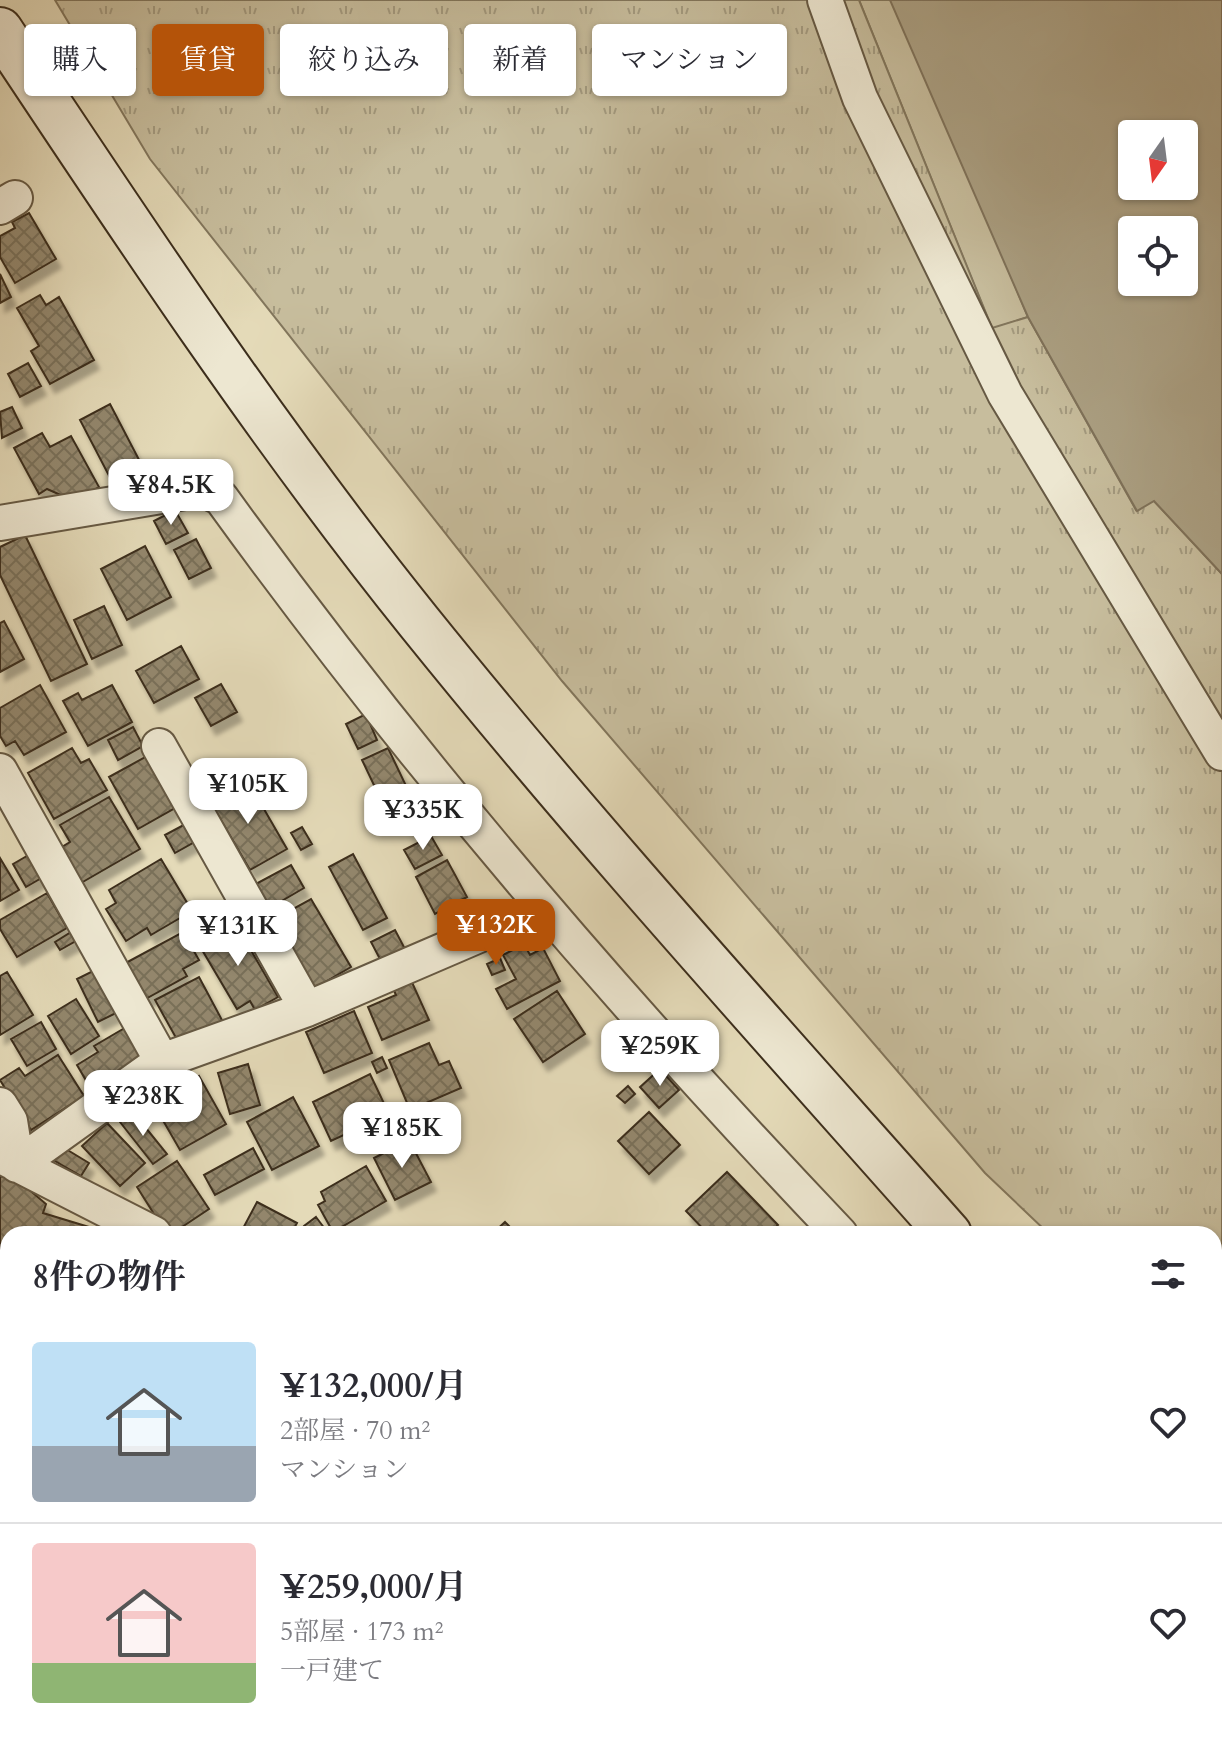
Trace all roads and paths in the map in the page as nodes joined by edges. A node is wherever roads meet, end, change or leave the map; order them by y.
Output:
1 (825, 0) edge
2 (0, 30) edge
3 (0, 523) edge
4 (159, 746) dead end
5 (1222, 753) edge
6 (0, 771) edge
7 (544, 907) junction
8 (307, 1009) junction
9 (162, 1061) junction
10 (0, 1105) edge
11 (8, 1160) edge
12 (138, 1226) edge
13 (832, 1226) edge
14 (942, 1226) edge

1 - 5 street
2 - 14 street
3 - 7 street
4 - 8 street
6 - 9 street
7 - 8 street
7 - 13 street
8 - 9 street
9 - 11 street
10 - 11 street
11 - 12 street

